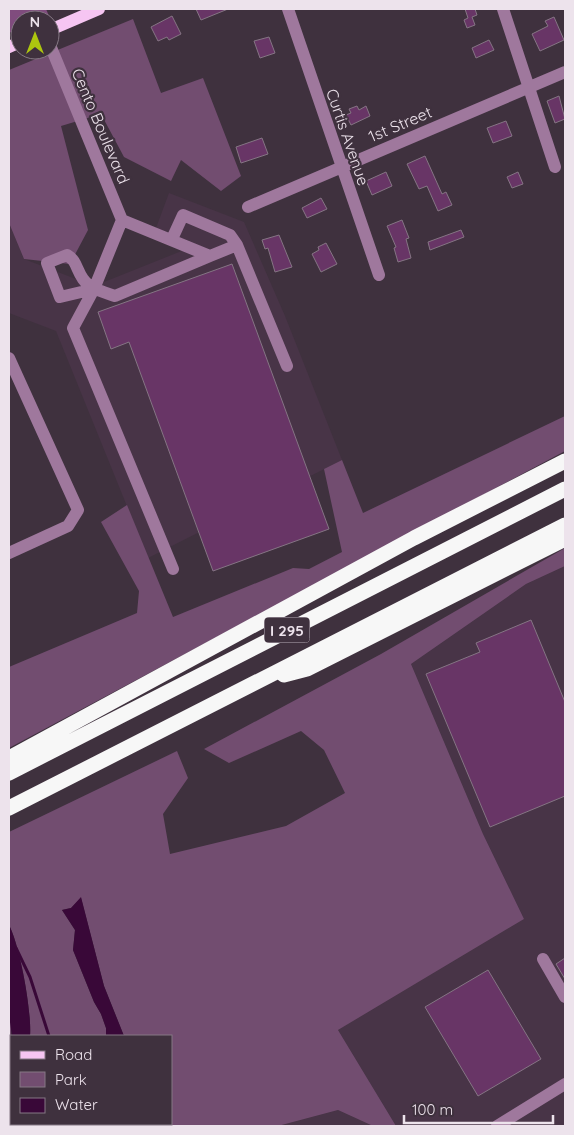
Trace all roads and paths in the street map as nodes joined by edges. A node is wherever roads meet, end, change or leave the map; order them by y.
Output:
1 (99, 9) edge
2 (288, 9) edge
3 (503, 9) edge
4 (60, 26) edge
5 (56, 60) edge
6 (565, 72) edge
7 (528, 88) junction
8 (341, 166) junction
9 (555, 167) dead end
10 (248, 207) dead end
11 (122, 220) junction
12 (172, 239) junction
13 (237, 245) junction
14 (210, 256) junction
15 (379, 275) dead end
16 (94, 289) junction
17 (9, 358) edge
18 (287, 366) dead end
19 (565, 461) edge
20 (565, 477) edge
21 (565, 489) edge
22 (565, 525) edge
23 (565, 539) edge
24 (9, 553) edge
25 (423, 561) junction
26 (173, 570) dead end
27 (251, 685) junction
28 (9, 758) edge
29 (9, 772) edge
30 (9, 808) edge
31 (543, 959) dead end
32 (565, 997) edge
33 (565, 1084) edge
34 (498, 1126) edge

1 - 4 main road
2 - 8 street, Curtis Avenue
3 - 7 street
5 - 11 street, Cento Boulevard
6 - 7 street, 1st Street
7 - 8 street, 1st Street
7 - 9 street
8 - 10 street, 1st Street
8 - 15 street, Curtis Avenue
11 - 12 street
11 - 16 street
12 - 13 street
12 - 14 street
13 - 14 street
13 - 18 street
14 - 16 street
16 - 26 street
17 - 24 street
19 - 28 highway
20 - 25 highway
21 - 25 highway, I 295
22 - 27 highway, I 295
23 - 27 highway
25 - 29 highway, I 295
27 - 30 highway, I 295
31 - 32 street
33 - 34 street

